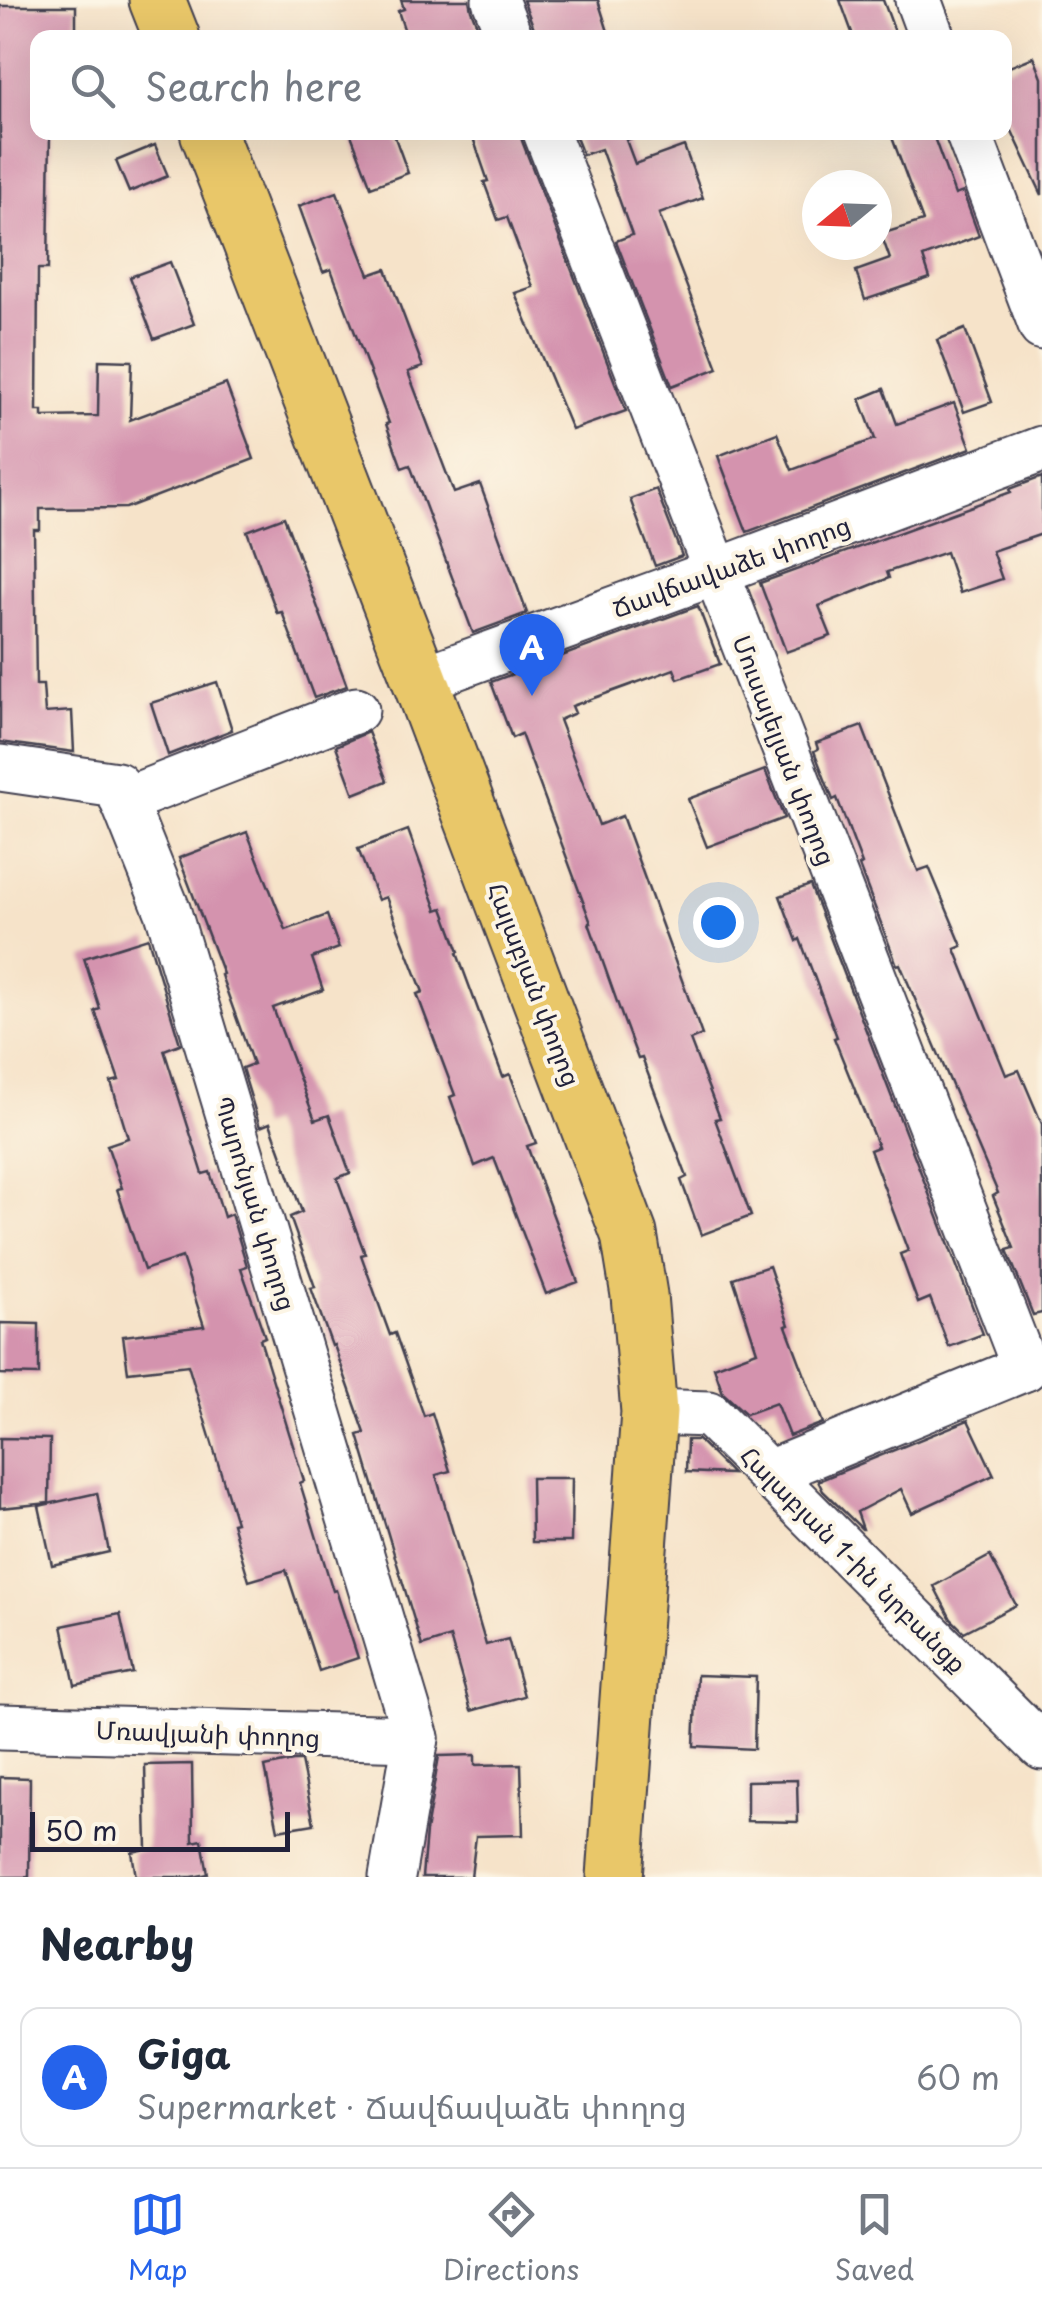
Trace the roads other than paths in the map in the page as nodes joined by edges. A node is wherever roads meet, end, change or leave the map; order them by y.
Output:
1 (157, 0) edge
2 (495, 0) edge
3 (918, 0) edge
4 (169, 30) edge
5 (507, 30) edge
6 (929, 30) edge
7 (211, 140) edge
8 (549, 140) edge
9 (971, 140) edge
10 (1042, 327) edge
11 (1042, 449) edge
12 (716, 572) junction
13 (420, 680) junction
14 (356, 710) dead end
15 (0, 768) edge
16 (124, 801) junction
17 (1034, 1372) edge
18 (649, 1412) junction
19 (769, 1473) junction
20 (0, 1727) edge
21 (416, 1738) junction
22 (1042, 1747) edge
23 (392, 1877) edge
24 (616, 1877) edge

1 - 4 main road
2 - 5 street
3 - 6 street
7 - 13 main road, Հալաբյան փողոց
8 - 12 street, Մուսայելյան փողոց
9 - 10 street
11 - 12 street, Ճավճավաձե փողոց
12 - 13 street, Ճավճավաձե փողոց
12 - 17 street, Մուսայելյան փողոց
13 - 18 main road, Հալաբյան փողոց
14 - 16 street
15 - 16 street
16 - 21 street, Պարոնյան փողոց
17 - 19 street
18 - 19 street, Հալաբյան 1-ին նրբանցք
18 - 24 main road, Հալաբյան փողոց
19 - 22 street, Հալաբյան 1-ին նրբանցք
20 - 21 street, Մռավյանի փողոց
21 - 23 street

